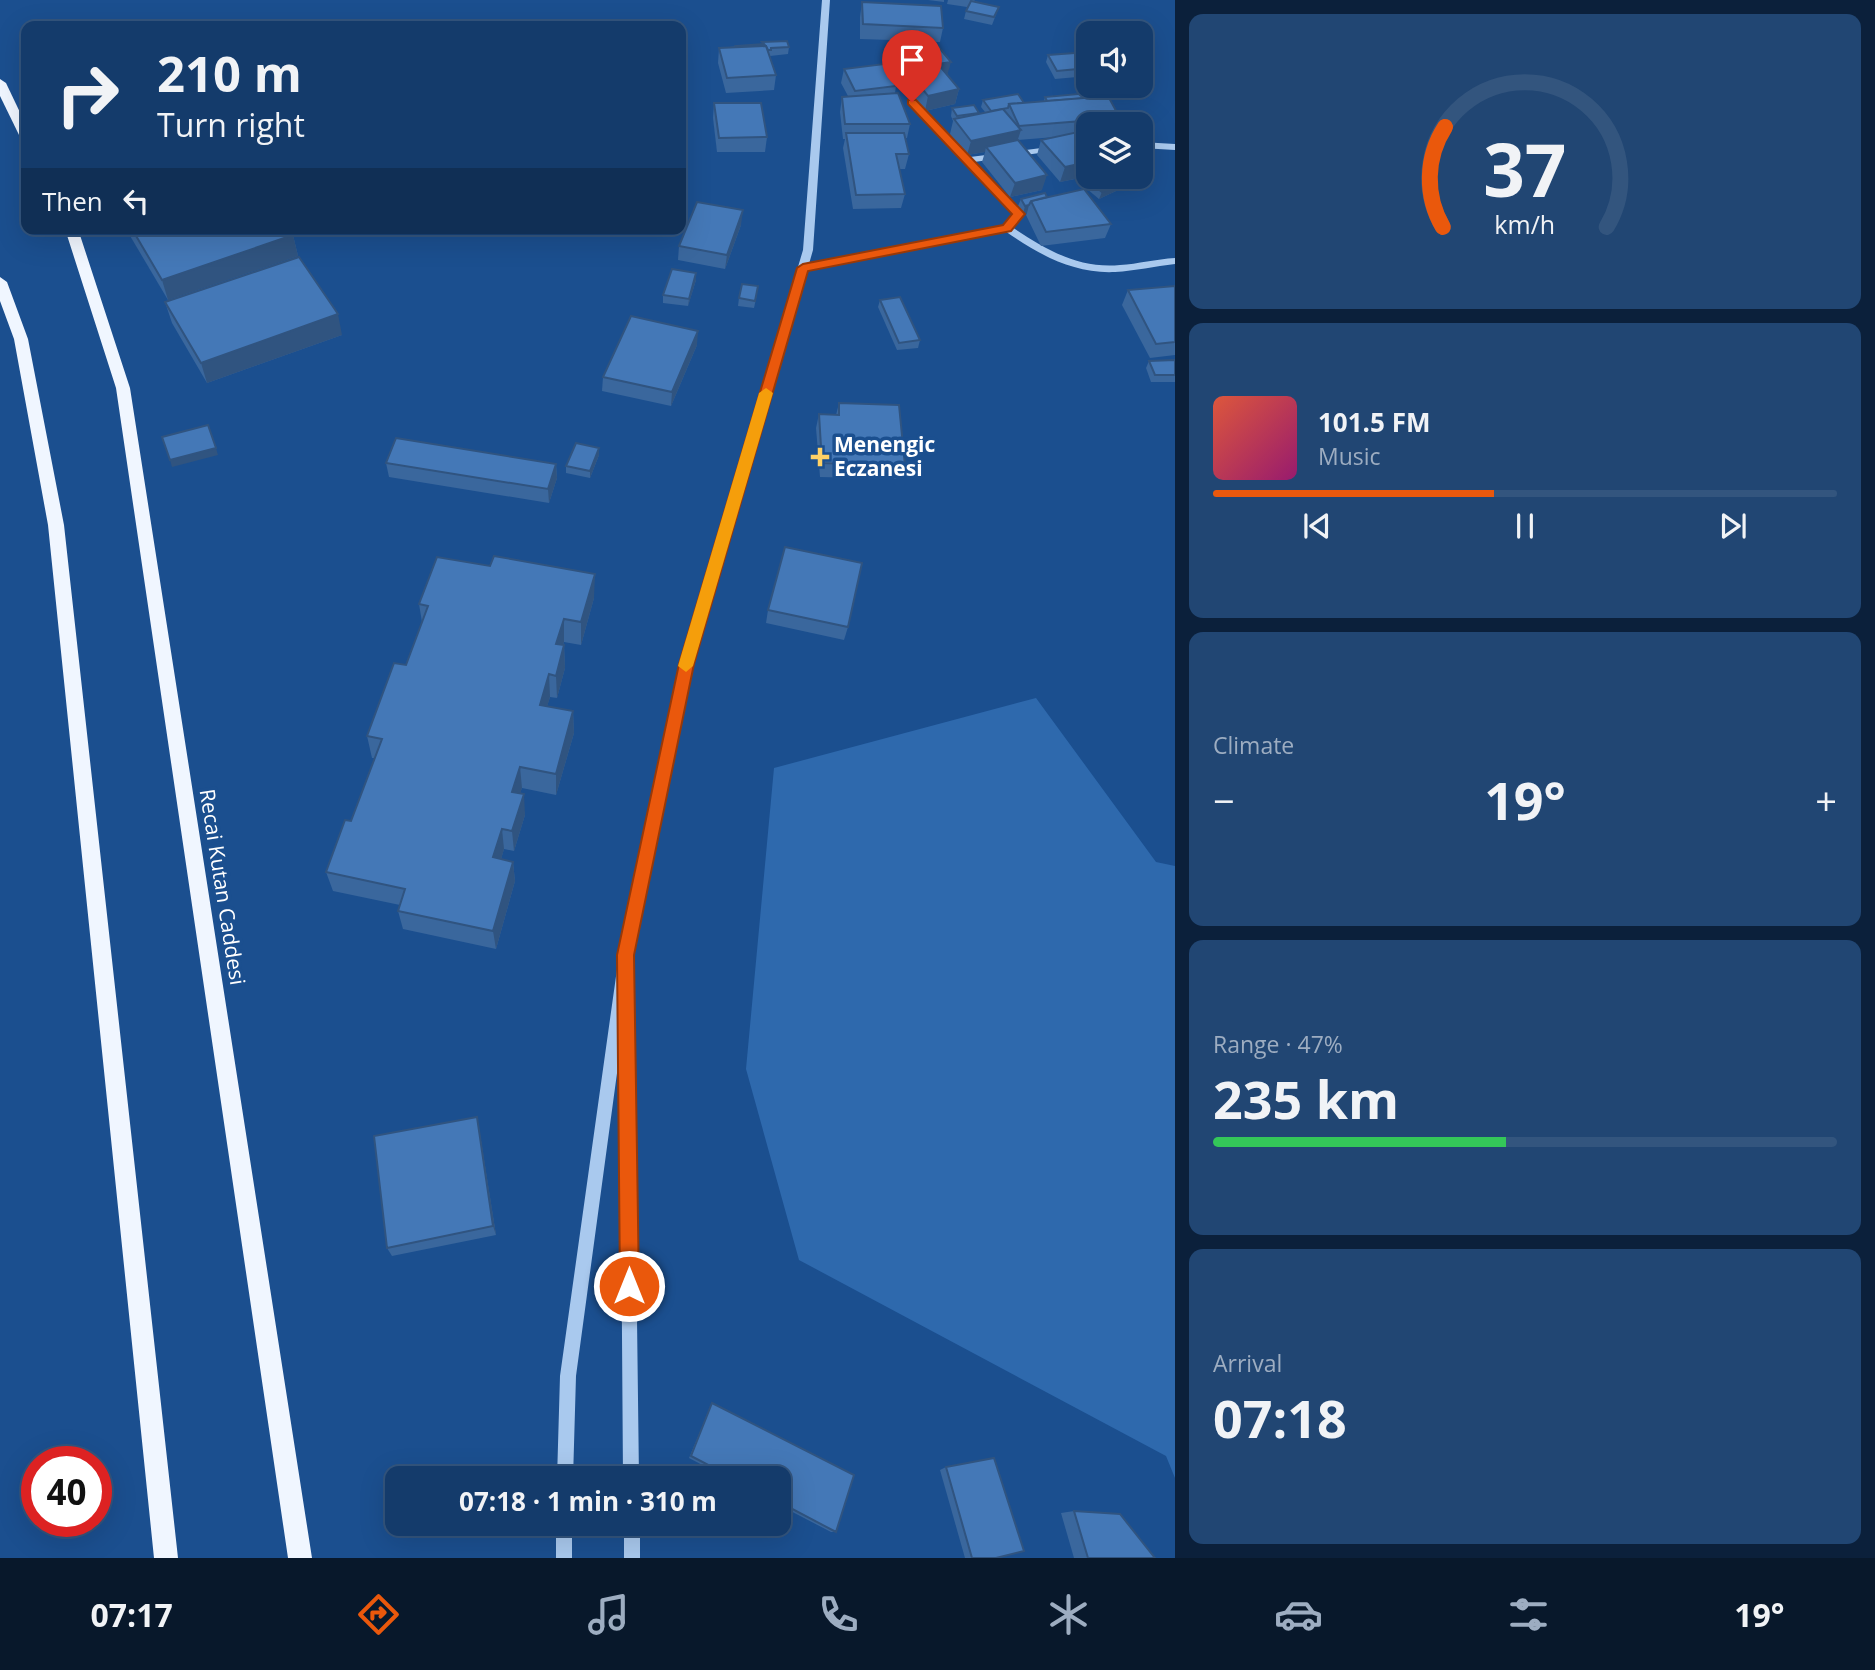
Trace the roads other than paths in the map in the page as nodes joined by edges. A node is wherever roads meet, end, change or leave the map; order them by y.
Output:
1 (826, 0) edge
2 (0, 83) edge
3 (912, 102) dead end
4 (21, 127) edge
5 (1062, 146) edge
6 (1153, 146) edge
7 (1175, 147) edge
8 (968, 160) junction
9 (1006, 228) junction
10 (73, 235) edge
11 (1175, 261) edge
12 (803, 268) junction
13 (0, 282) edge
14 (626, 955) junction
15 (565, 1466) edge
16 (631, 1466) edge
17 (564, 1536) edge
18 (632, 1536) edge
19 (166, 1558) edge
20 (300, 1558) edge
21 (564, 1558) edge
22 (632, 1558) edge

1 - 12 street
2 - 4 main road
3 - 8 street
5 - 8 street
6 - 7 street
8 - 9 street
9 - 11 street
9 - 12 street
10 - 20 main road, Recai Kutan Caddesi
12 - 14 street
13 - 19 main road
14 - 15 street
14 - 16 street
17 - 21 street
18 - 22 street

